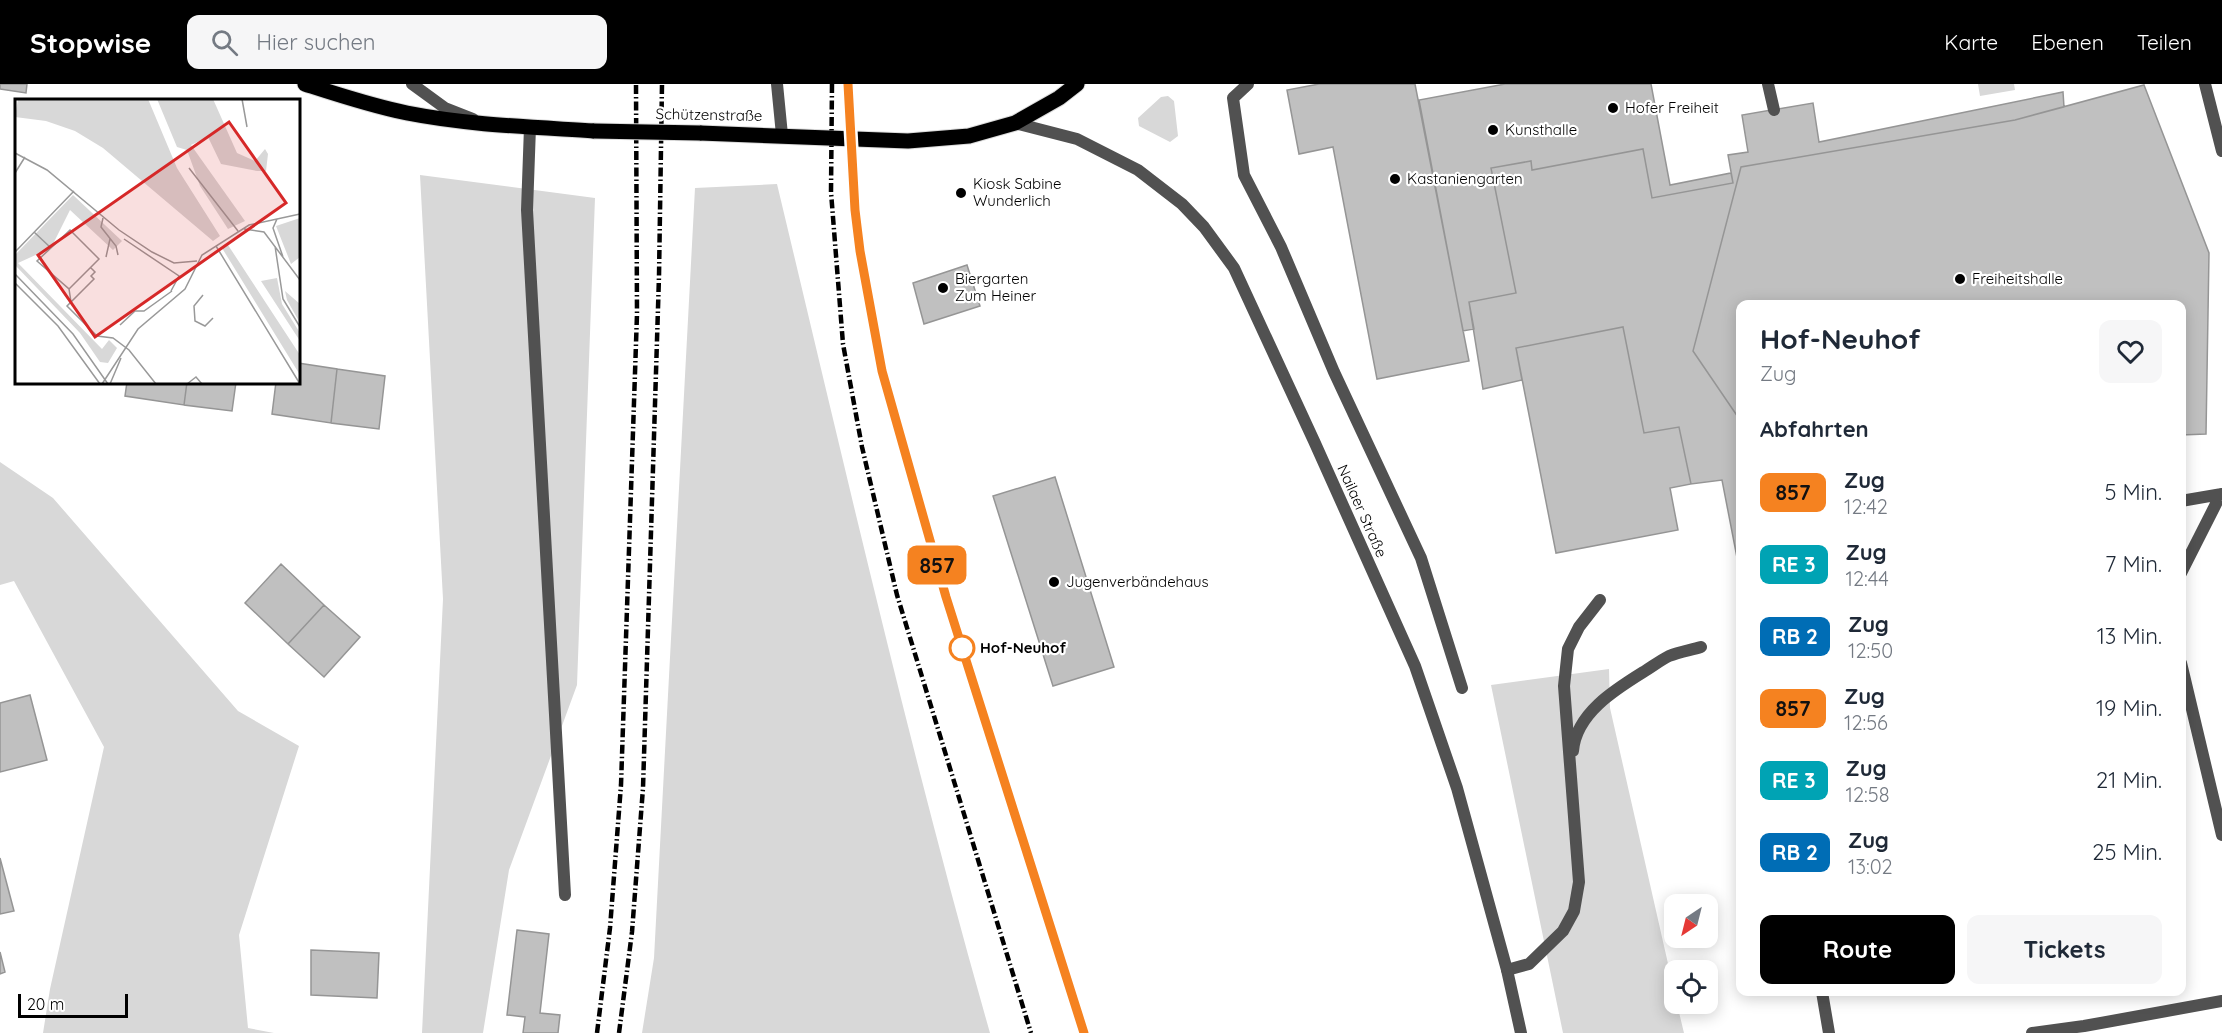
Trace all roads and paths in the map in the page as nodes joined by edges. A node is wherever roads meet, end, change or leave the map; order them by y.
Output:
1 (305, 84) edge
2 (412, 84) edge
3 (777, 84) edge
4 (1077, 84) edge
5 (1248, 84) edge
6 (1768, 84) edge
7 (2205, 84) edge
8 (1774, 110) dead end
9 (1015, 123) junction
10 (483, 124) junction
11 (530, 127) junction
12 (782, 135) junction
13 (2222, 151) edge
14 (2222, 494) edge
15 (2186, 500) edge
16 (2186, 563) edge
17 (1600, 600) dead end
18 (1701, 647) dead end
19 (2186, 684) edge
20 (1462, 688) dead end
21 (1572, 770) junction
22 (2222, 835) edge
23 (565, 895) dead end
24 (1507, 970) junction
25 (1823, 996) edge
26 (2222, 1001) edge
27 (2085, 1029) edge
28 (1521, 1033) edge
29 (1829, 1033) edge
30 (2032, 1033) edge

1 - 10 main road
2 - 10 street, Schützenstraße
3 - 12 street
4 - 9 main road, Schützenstraße
5 - 20 street
6 - 8 street
7 - 13 street
9 - 12 main road, Schützenstraße
9 - 24 street, Nailaer Straße
10 - 11 main road, Schützenstraße
11 - 12 main road, Schützenstraße, bridge
11 - 23 street
14 - 15 street
14 - 16 street
17 - 21 street
18 - 21 street
19 - 22 street
21 - 24 street
24 - 28 street, Nailaer Straße
25 - 29 street
26 - 27 street
27 - 30 street

